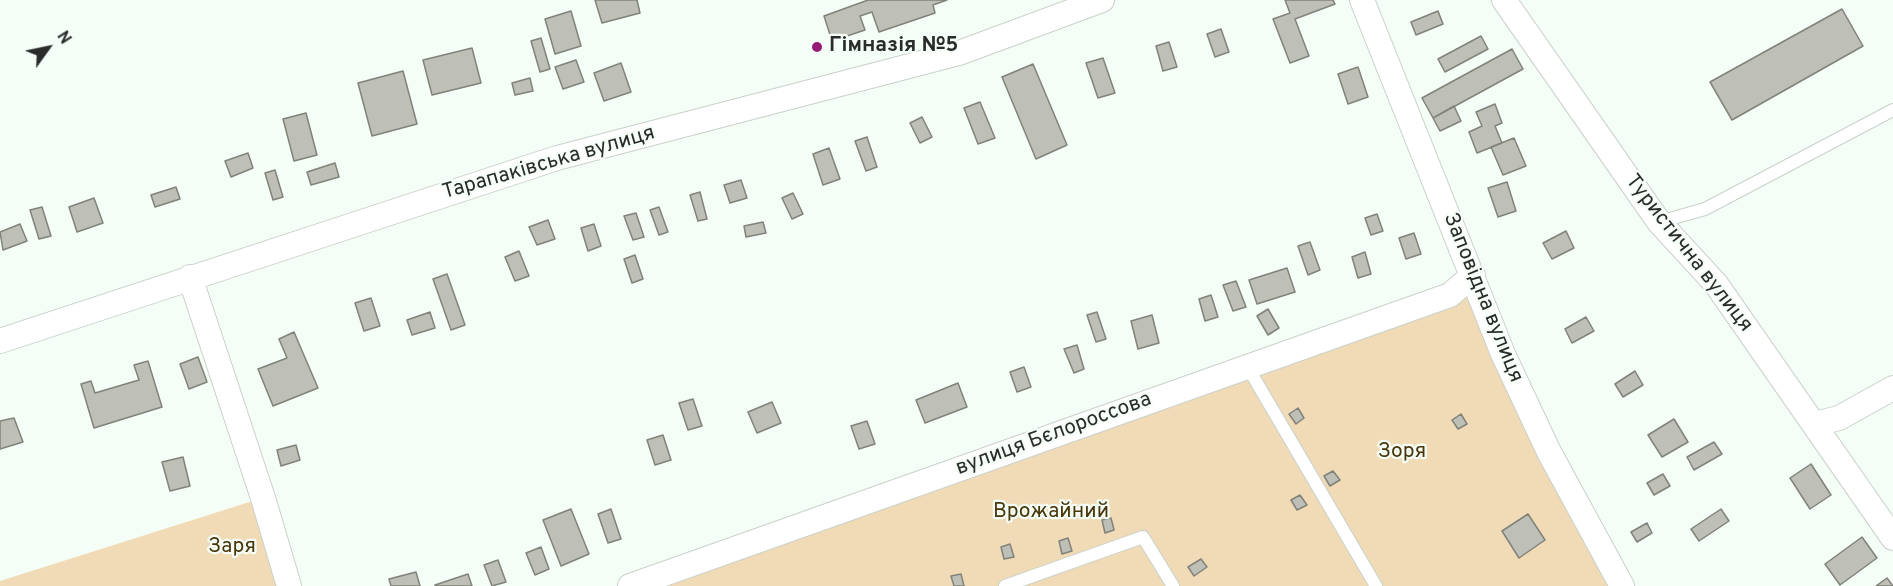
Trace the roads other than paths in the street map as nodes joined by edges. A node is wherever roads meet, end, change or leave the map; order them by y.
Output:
1 (1102, 0) edge
2 (1362, 0) edge
3 (1504, 0) edge
4 (1893, 110) edge
5 (1659, 222) junction
6 (1473, 275) junction
7 (190, 277) junction
8 (0, 341) edge
9 (1247, 366) junction
10 (1893, 388) edge
11 (1815, 424) junction
12 (1893, 538) edge
13 (289, 586) edge
14 (630, 586) edge
15 (1005, 586) edge
16 (1173, 586) edge
17 (1376, 586) edge
18 (1622, 586) edge

1 - 7 street, Тарапаківська вулиця
2 - 6 street, Заповідна вулиця
3 - 5 street, Туристична вулиця
4 - 5 lane
5 - 11 street, Туристична вулиця
6 - 9 street, вулиця Бєлороссова
6 - 18 street, Заповідна вулиця
7 - 8 street, Тарапаківська вулиця
7 - 13 street
9 - 14 street, вулиця Бєлороссова
9 - 17 lane
10 - 11 street
11 - 12 street, Туристична вулиця
15 - 16 lane

